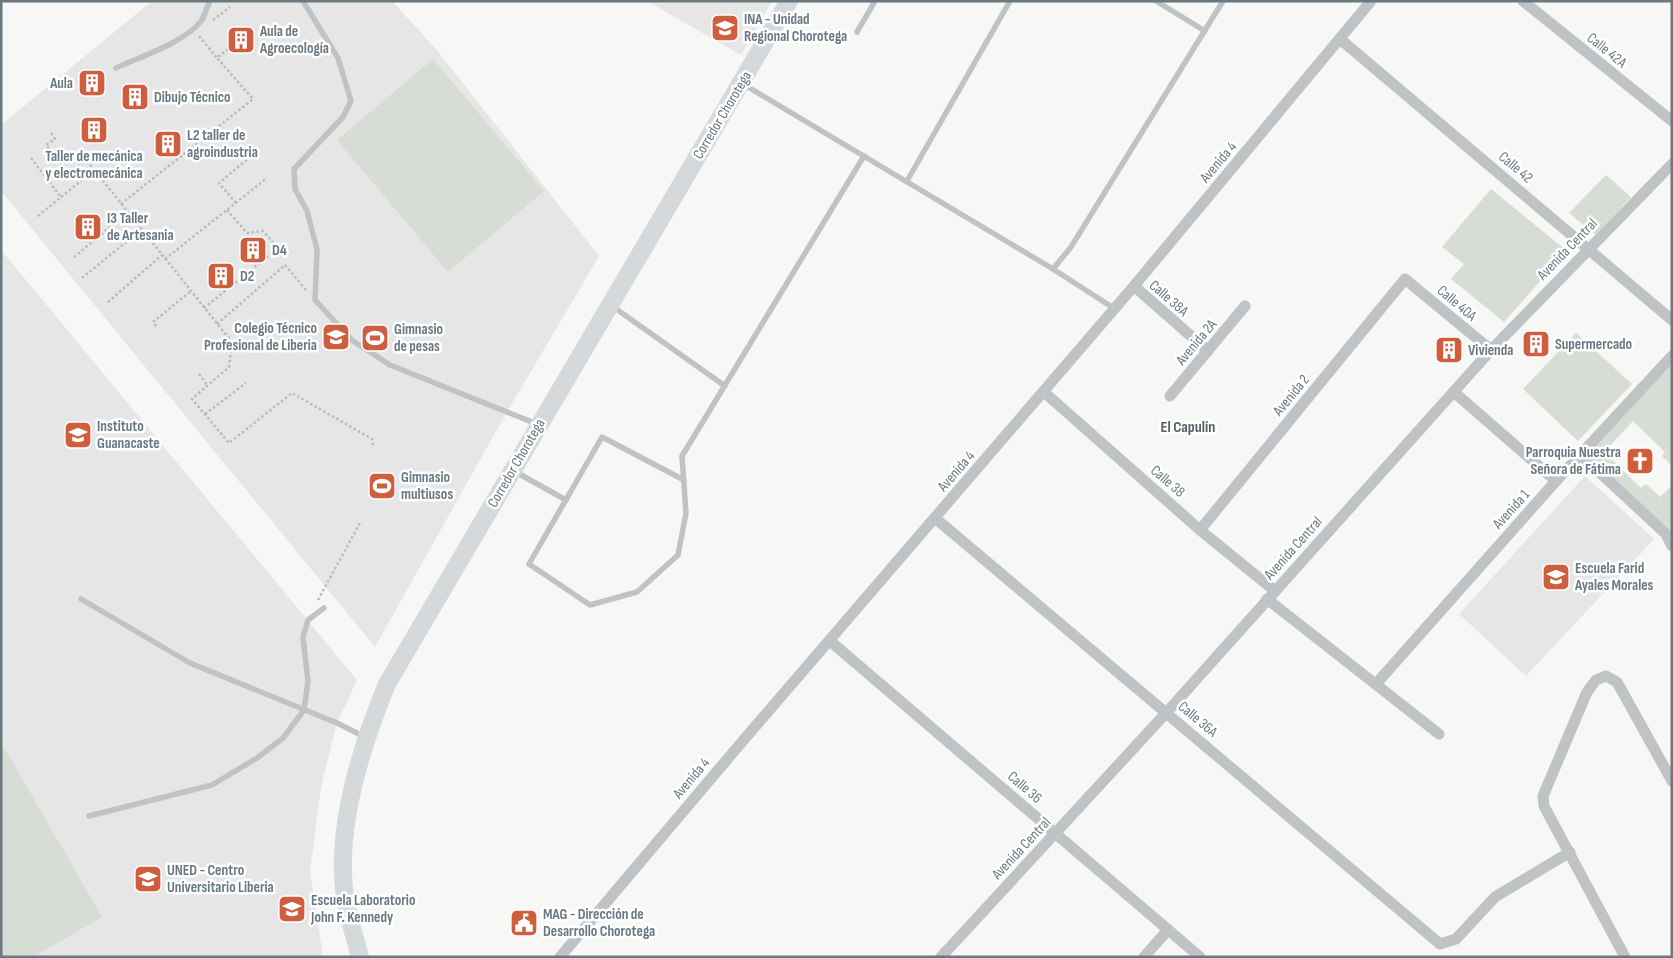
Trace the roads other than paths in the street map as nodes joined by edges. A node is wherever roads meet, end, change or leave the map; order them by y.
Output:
1 (210, 1) edge
2 (303, 1) edge
3 (789, 1) edge
4 (875, 1) edge
5 (1010, 1) edge
6 (1156, 1) edge
7 (1223, 1) edge
8 (1371, 1) edge
9 (1523, 1) edge
10 (1205, 31) junction
11 (856, 32) dead end
12 (1340, 39) junction
13 (116, 68) dead end
14 (741, 82) junction
15 (1672, 122) edge
16 (864, 156) junction
17 (1672, 164) edge
18 (907, 182) junction
19 (1589, 248) junction
20 (1053, 268) junction
21 (1405, 279) joint
22 (1134, 286) junction
23 (610, 305) junction
24 (1245, 306) dead end
25 (1114, 309) junction
26 (1672, 320) edge
27 (1491, 350) junction
28 (1208, 351) junction
29 (1672, 356) edge
30 (725, 386) junction
31 (1044, 392) junction
32 (1455, 393) junction
33 (1170, 396) dead end
34 (539, 425) junction
35 (1581, 455) junction
36 (512, 470) junction
37 (684, 480) junction
38 (1556, 481) junction
39 (566, 500) junction
40 (935, 518) junction
41 (1200, 530) junction
42 (1672, 546) edge
43 (1271, 595) junction
44 (81, 599) dead end
45 (324, 608) dead end
46 (830, 641) junction
47 (1376, 684) junction
48 (304, 710) junction
49 (1167, 712) junction
50 (1439, 734) dead end
51 (365, 737) junction
52 (1672, 781) edge
53 (89, 816) dead end
54 (1055, 833) junction
55 (1570, 852) junction
56 (1168, 930) junction
57 (566, 955) edge
58 (360, 957) edge
59 (941, 957) edge
60 (1144, 957) edge
61 (1200, 957) edge
62 (1625, 957) edge

1 - 13 lane
2 - 34 lane
3 - 14 main road, Corredor Chorotega
4 - 11 lane
5 - 18 lane
6 - 10 lane
7 - 10 lane
8 - 12 street, Avenida 4
9 - 15 street, Calle 42A
10 - 20 lane
12 - 19 street, Calle 42
12 - 22 street, Avenida 4
14 - 16 lane
14 - 23 main road, Corredor Chorotega
16 - 18 lane
16 - 30 lane
17 - 19 street, Avenida Central
18 - 20 lane
19 - 26 street, Calle 42
19 - 27 street, Avenida Central
20 - 25 lane
21 - 27 street, Calle 40A
21 - 41 street, Avenida 2
22 - 25 street, Avenida 4
22 - 28 street, Calle 38A
23 - 30 lane
23 - 34 main road, Corredor Chorotega
24 - 28 street, Avenida 2A
25 - 31 street, Avenida 4
27 - 32 street, Avenida Central
28 - 33 street, Avenida 2A
29 - 35 street, Avenida 1
30 - 37 lane
31 - 40 street, Avenida 4
31 - 41 street, Calle 38
32 - 38 street
32 - 43 street, Avenida Central
34 - 36 main road, Corredor Chorotega
35 - 38 street, Avenida 1
35 - 42 street
36 - 39 lane
36 - 51 main road, Corredor Chorotega
37 - 39 lane
37 - 39 lane
38 - 47 street, Avenida 1
40 - 46 street, Avenida 4
40 - 49 street, Calle 36A
41 - 43 street, Calle 38
43 - 47 street, Calle 38
43 - 49 street, Avenida Central
44 - 48 lane
45 - 48 lane
46 - 54 street, Calle 36
46 - 57 street, Avenida 4
47 - 50 street, Calle 38
48 - 51 lane
48 - 53 lane
49 - 54 street, Avenida Central
49 - 55 street, Calle 36A
51 - 58 main road, Corredor Chorotega
52 - 55 street
54 - 56 street, Calle 36
54 - 59 street, Avenida Central
55 - 62 street
56 - 60 street
56 - 61 street, Calle 36

